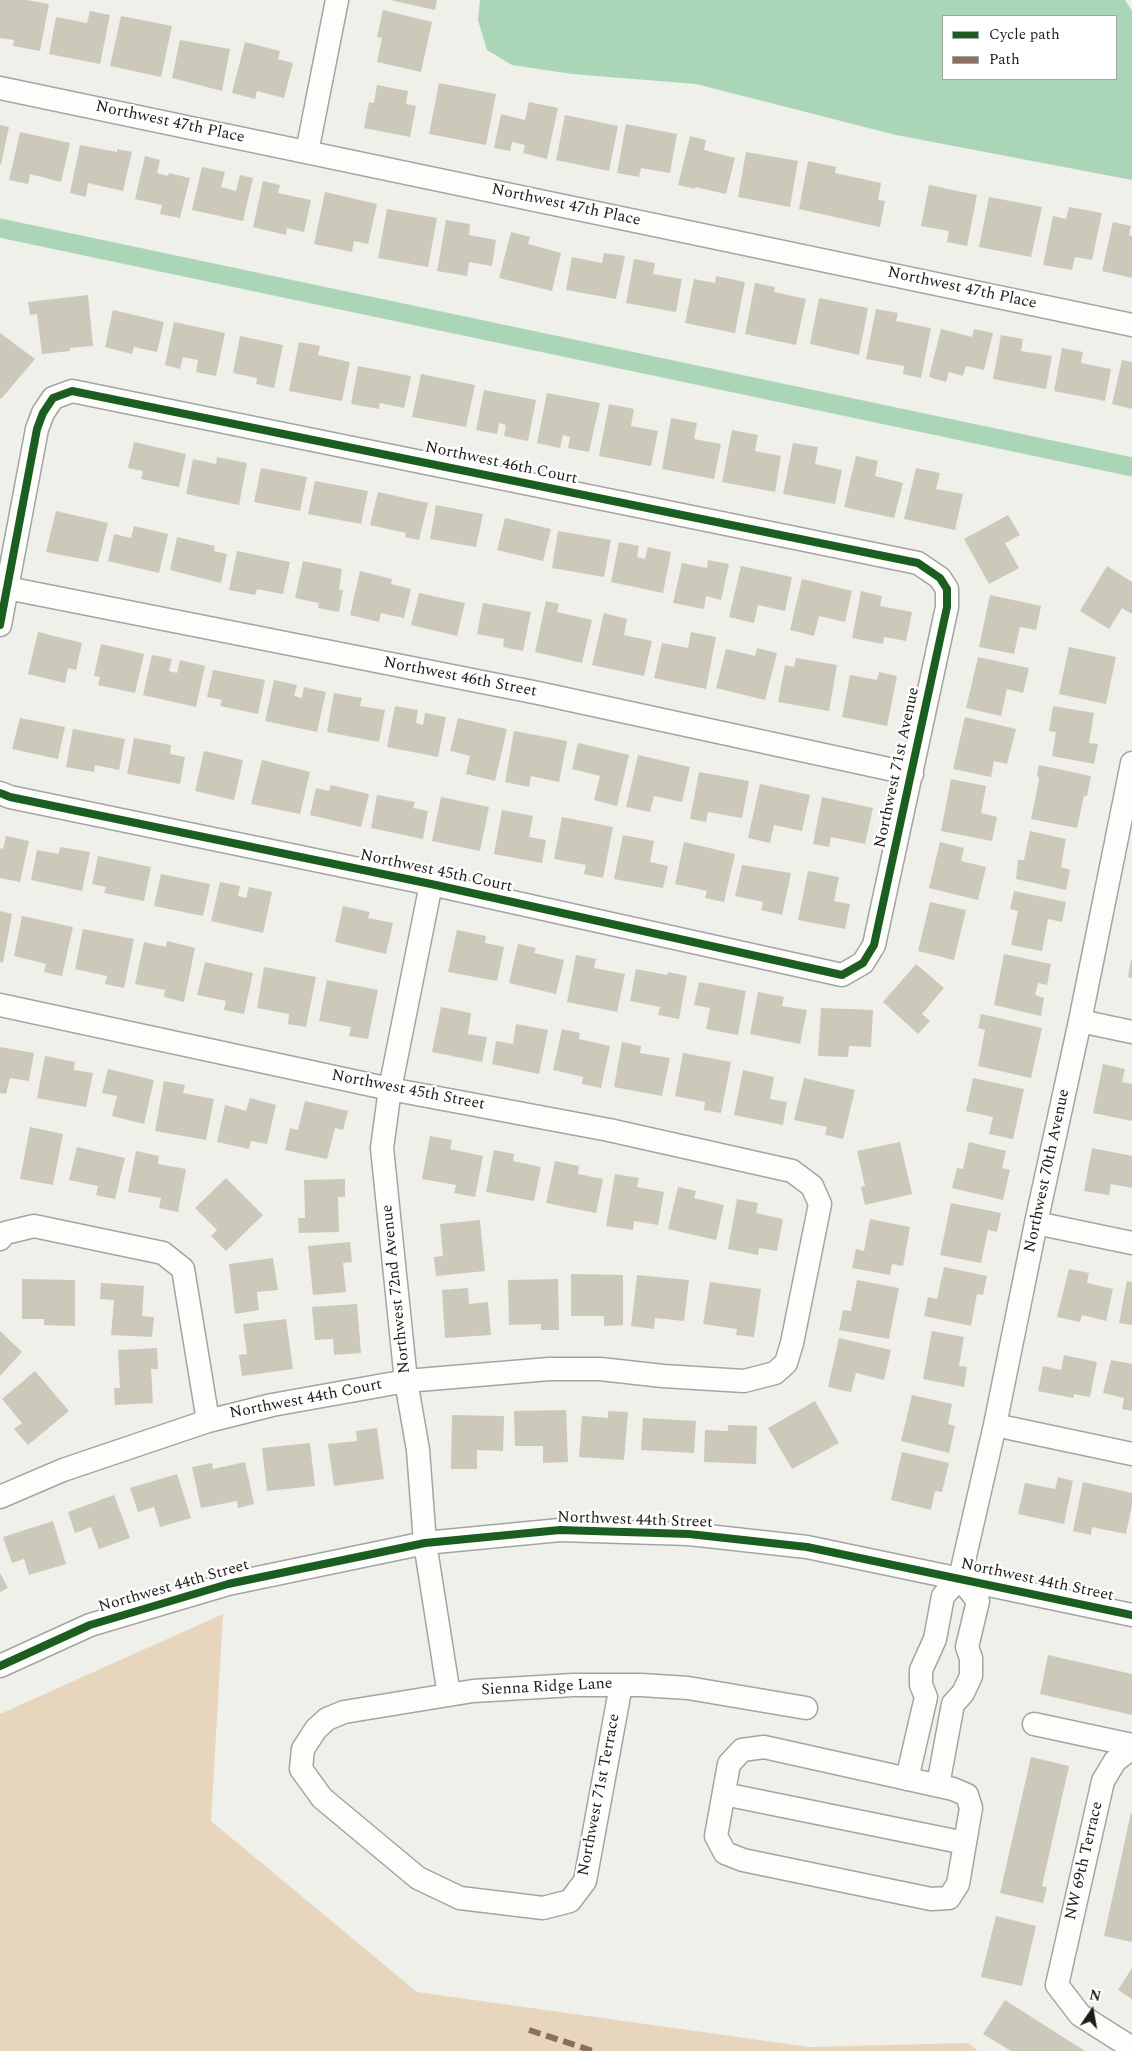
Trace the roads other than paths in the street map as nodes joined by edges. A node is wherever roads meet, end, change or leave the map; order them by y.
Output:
1 (337, 0) edge
2 (0, 88) edge
3 (307, 152) junction
4 (1132, 325) edge
5 (940, 578) joint
6 (7, 588) junction
7 (0, 626) edge
8 (1132, 764) edge
9 (912, 774) junction
10 (0, 793) edge
11 (431, 884) junction
12 (863, 962) joint
13 (0, 1005) edge
14 (1080, 1021) junction
15 (1132, 1032) edge
16 (390, 1089) junction
17 (1036, 1223) junction
18 (0, 1239) edge
19 (1132, 1243) edge
20 (775, 1373) joint
21 (406, 1381) junction
22 (208, 1421) junction
23 (995, 1425) junction
24 (1132, 1454) edge
25 (2, 1493) edge
26 (425, 1543) junction
27 (960, 1578) junction
28 (1132, 1615) edge
29 (0, 1666) edge
30 (621, 1685) junction
31 (449, 1695) junction
32 (806, 1708) dead end
33 (1034, 1724) dead end
34 (1132, 1746) edge
35 (303, 1749) joint
36 (907, 1779) junction
37 (938, 1785) junction
38 (724, 1794) junction
39 (964, 1843) junction
40 (1132, 2048) edge

1 - 3 street
2 - 3 street, Northwest 47th Place
3 - 4 street, Northwest 47th Place
5 - 6 street, Northwest 46th Court
5 - 9 street, Northwest 71st Avenue
6 - 7 street
6 - 9 street, Northwest 46th Street
8 - 14 street, Northwest 70th Avenue
9 - 12 street, Northwest 71st Avenue
10 - 11 street, Northwest 45th Court
11 - 12 street, Northwest 45th Court
11 - 16 street, Northwest 72nd Avenue
13 - 16 street, Northwest 45th Street
14 - 15 street
14 - 17 street, Northwest 70th Avenue
16 - 20 street, Northwest 45th Street
16 - 21 street, Northwest 72nd Avenue
17 - 19 street
17 - 23 street, Northwest 70th Avenue
18 - 22 street
20 - 21 street, Northwest 44th Court
21 - 22 street, Northwest 44th Court
21 - 26 street, Northwest 72nd Avenue
22 - 25 street, Northwest 44th Court
23 - 24 street
23 - 27 street, Northwest 70th Avenue
26 - 27 street, Northwest 44th Street
26 - 29 street, Northwest 44th Street
26 - 31 street, Northwest 72nd Avenue
27 - 28 street, Northwest 44th Street
27 - 36 street
27 - 37 street
30 - 31 street, Sienna Ridge Lane
30 - 32 street, Sienna Ridge Lane
30 - 35 street, Northwest 71st Terrace
31 - 35 street, Sienna Ridge Lane
33 - 34 street
34 - 40 street, NW 69th Terrace
36 - 37 street
36 - 38 street
37 - 39 street
38 - 39 street
38 - 39 street

